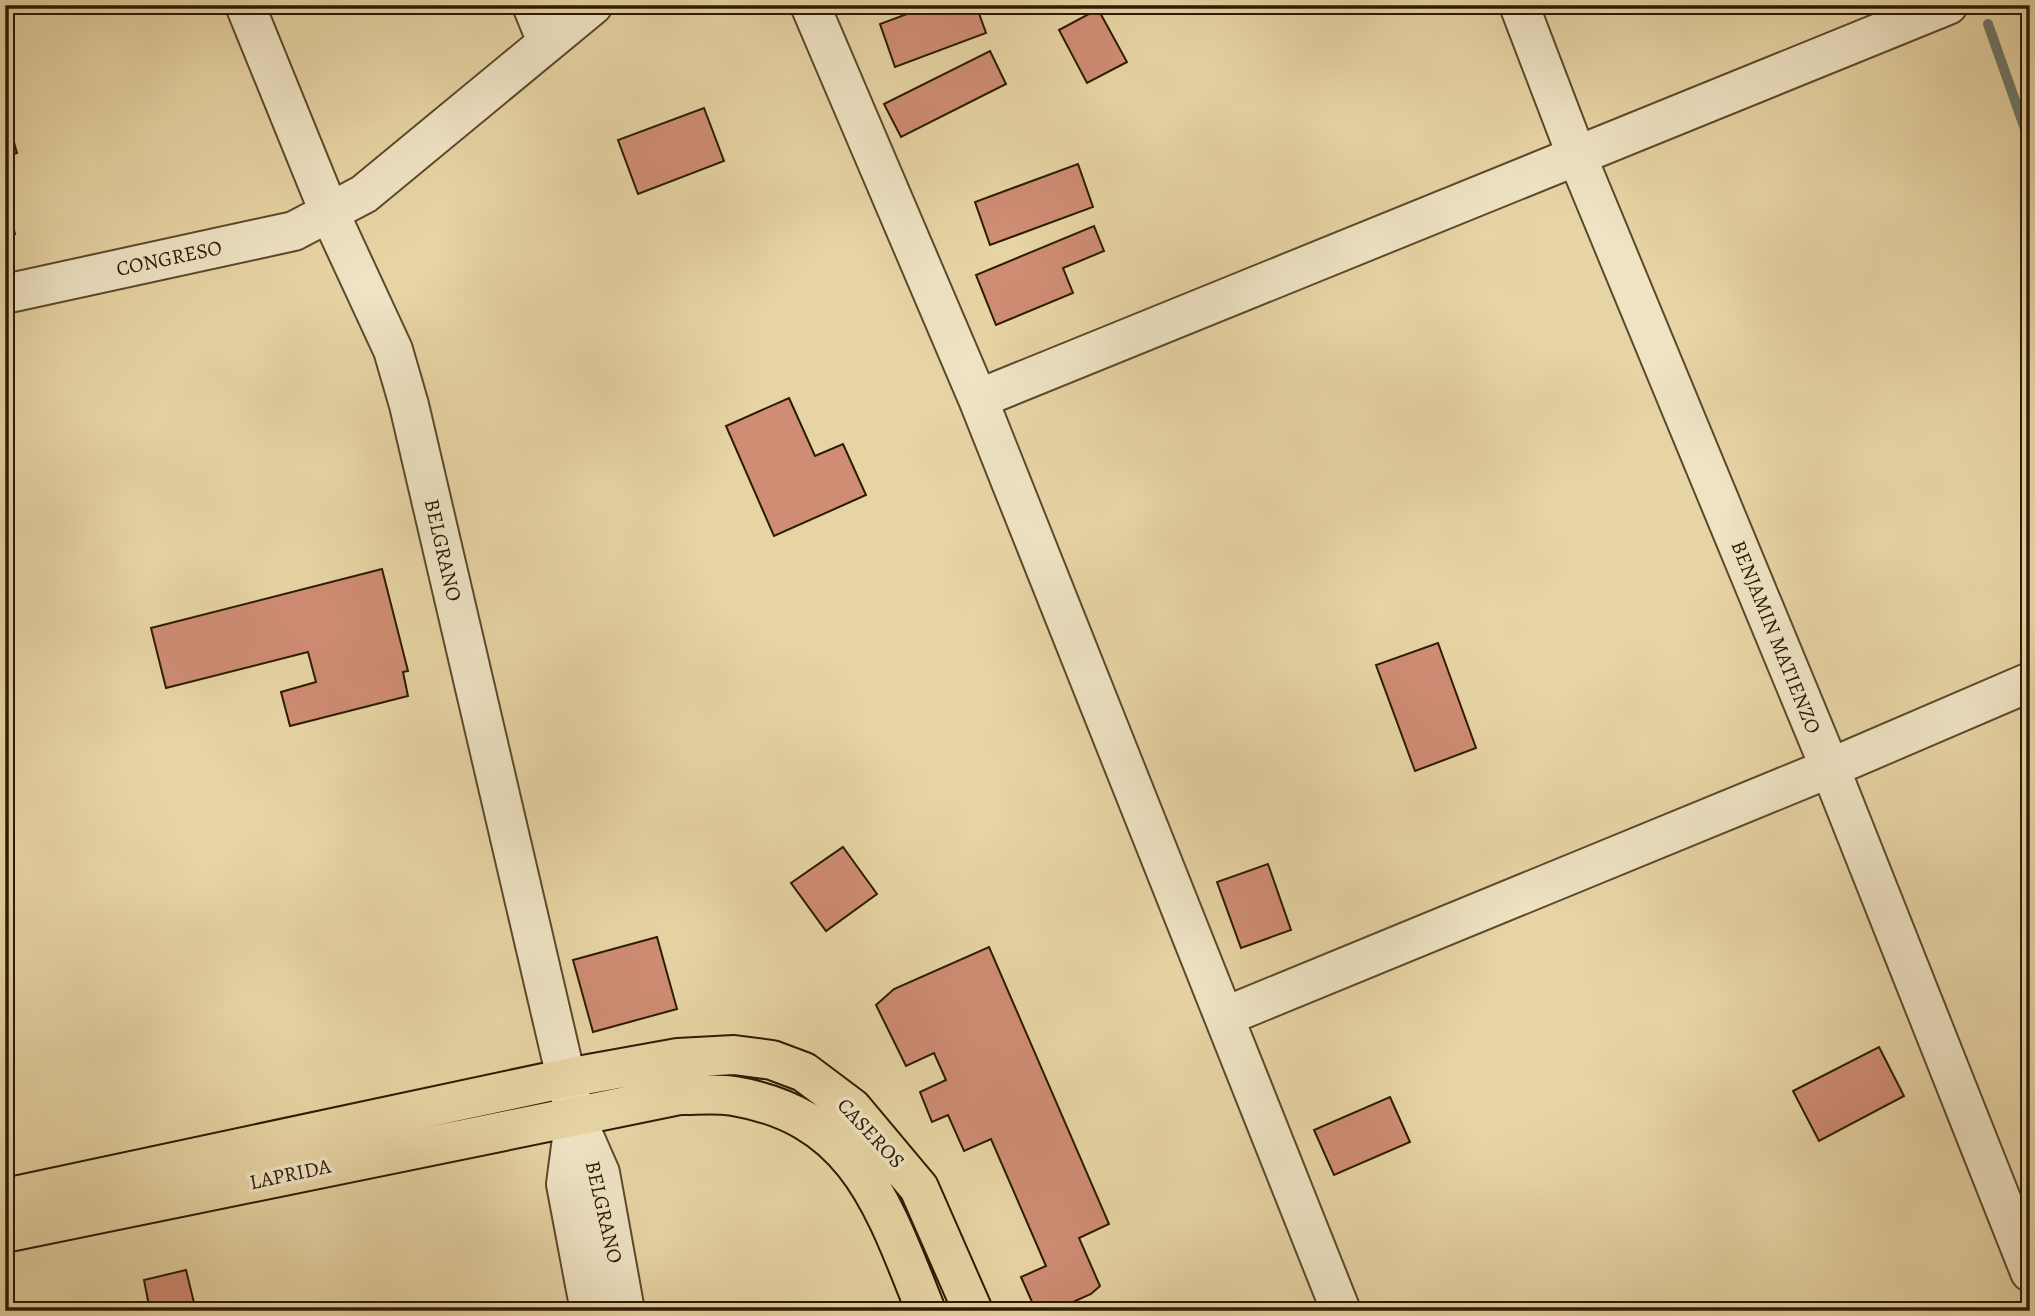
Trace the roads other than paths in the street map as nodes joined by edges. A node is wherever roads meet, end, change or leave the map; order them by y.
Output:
1 (245, 5) edge
2 (532, 5) edge
3 (593, 5) edge
4 (810, 5) edge
5 (1519, 5) edge
6 (1948, 5) edge
7 (547, 42) junction
8 (1576, 154) junction
9 (330, 214) junction
10 (5, 294) edge
11 (978, 399) junction
12 (2030, 682) edge
13 (1830, 768) junction
14 (1226, 1016) junction
15 (567, 1077) junction
16 (575, 1116) junction
17 (5, 1198) edge
18 (5, 1233) edge
19 (2030, 1272) edge
20 (590, 1311) edge
21 (625, 1311) edge
22 (926, 1311) edge
23 (973, 1311) edge
24 (1341, 1311) edge

1 - 9 street, BELGRANO
2 - 7 street
3 - 7 street, CONGRESO
4 - 11 street
5 - 8 street, BENJAMIN MATIENZO
6 - 8 street
7 - 9 street, CONGRESO
8 - 11 street
8 - 13 street, BENJAMIN MATIENZO
9 - 10 street, CONGRESO
9 - 15 street, BELGRANO
11 - 14 street
12 - 13 street
13 - 14 street
13 - 19 street, BENJAMIN MATIENZO
14 - 24 street
15 - 16 street, BELGRANO
15 - 17 main road, LAPRIDA
15 - 23 main road, CASEROS
16 - 18 main road, LAPRIDA
16 - 20 street, BELGRANO
16 - 21 street, BELGRANO
16 - 22 main road, CASEROS

